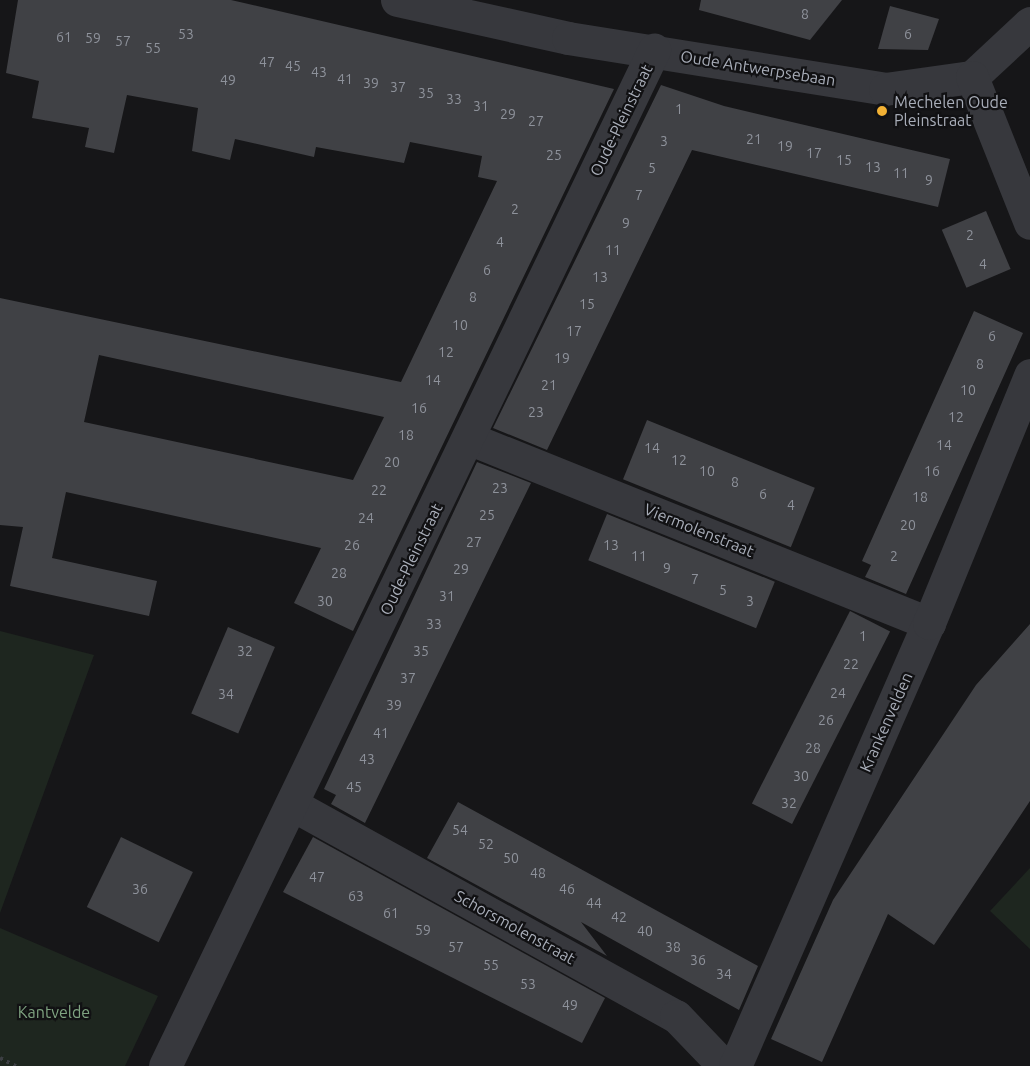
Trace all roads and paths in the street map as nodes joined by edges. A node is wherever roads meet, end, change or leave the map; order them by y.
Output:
1 (397, 0) edge
2 (1030, 23) edge
3 (654, 50) junction
4 (972, 76) junction
5 (1030, 223) edge
6 (1030, 375) edge
7 (468, 438) junction
8 (929, 623) junction
9 (293, 805) junction
10 (0, 1058) edge
11 (16, 1066) edge
12 (165, 1066) edge
13 (724, 1066) edge
14 (735, 1066) edge

1 - 3 street, Oude Antwerpsebaan
2 - 4 street
3 - 4 street, Oude Antwerpsebaan
3 - 7 street, Oude-Pleinstraat
4 - 5 street
6 - 8 street, Krankenvelden
7 - 8 street, Viermolenstraat
7 - 9 street, Oude-Pleinstraat
8 - 14 street, Krankenvelden
9 - 12 street, Oude-Pleinstraat
9 - 13 street, Schorsmolenstraat
10 - 11 path

